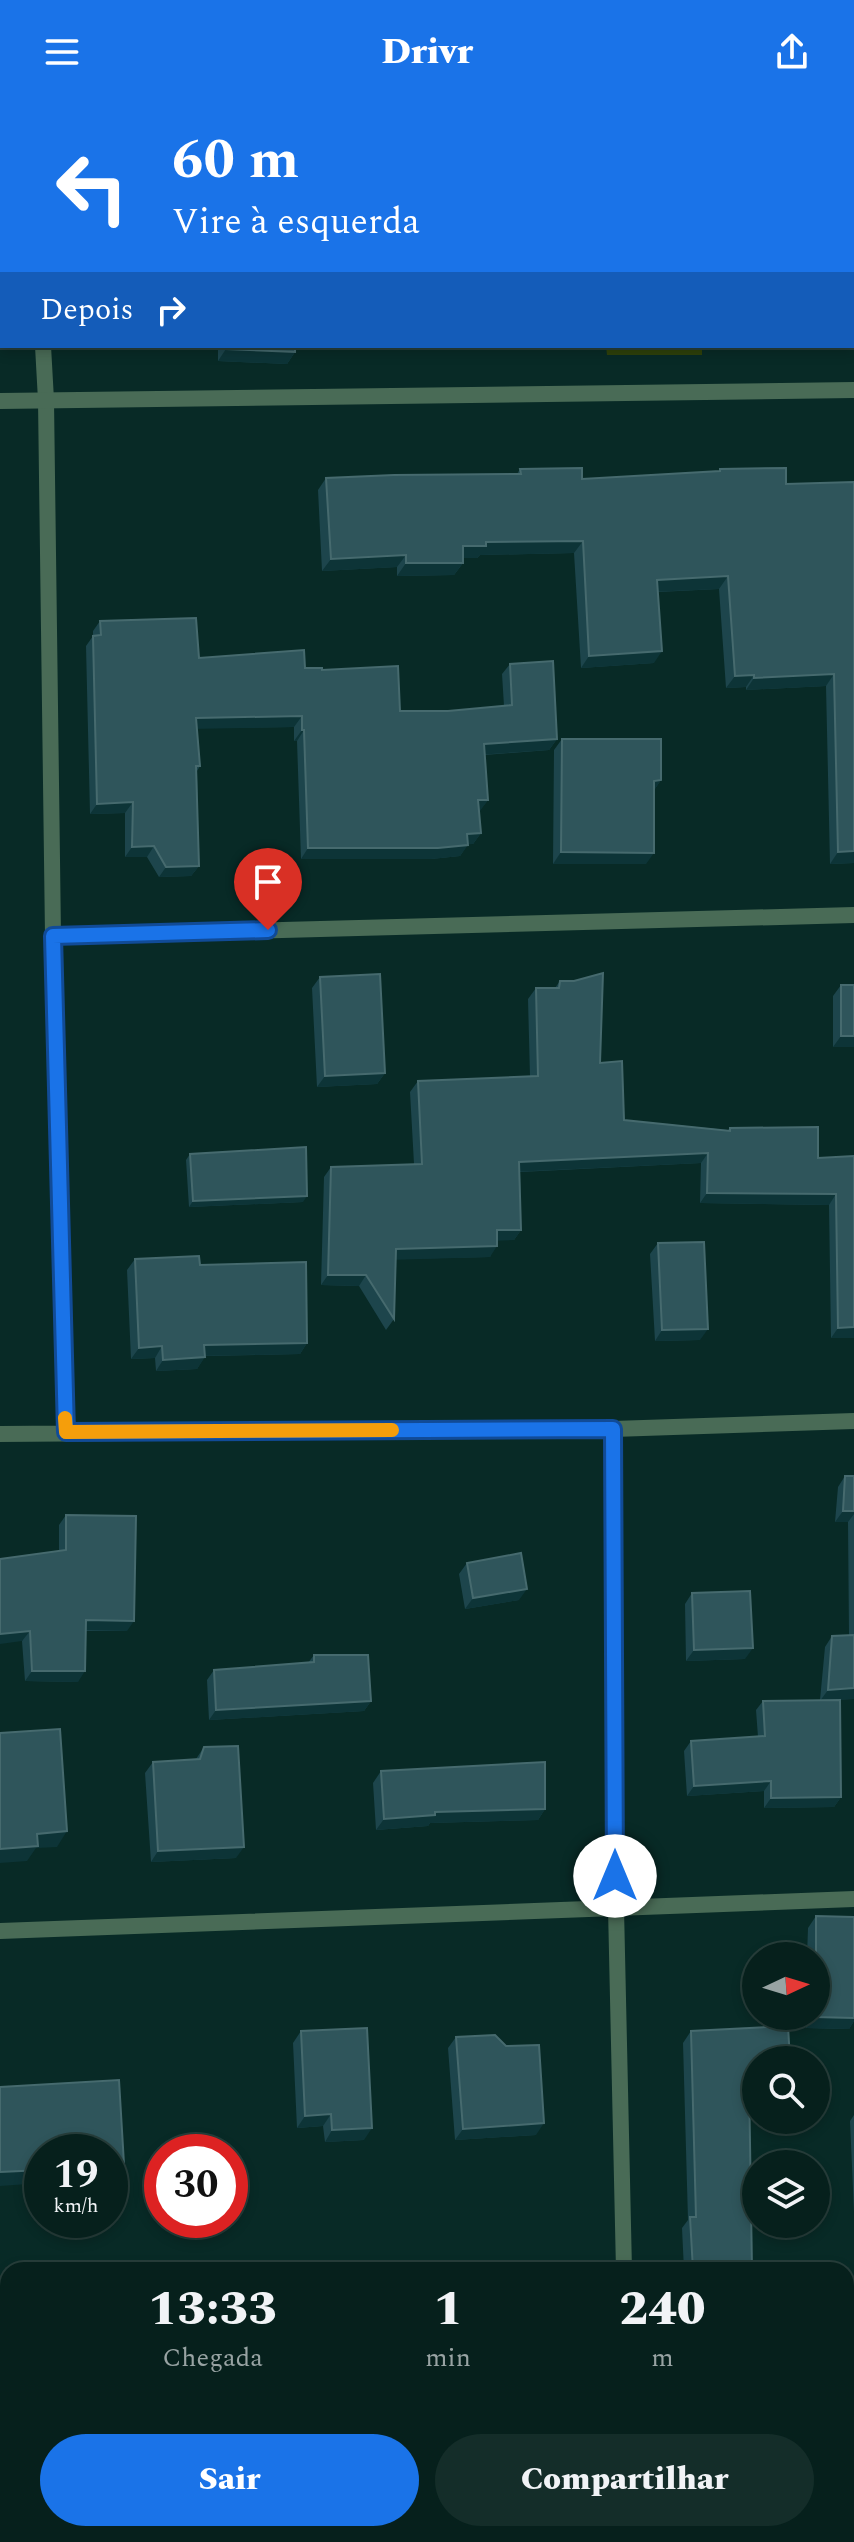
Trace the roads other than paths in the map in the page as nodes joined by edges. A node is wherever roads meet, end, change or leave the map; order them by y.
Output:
1 (43, 348) edge
2 (854, 390) edge
3 (46, 400) junction
4 (0, 401) edge
5 (854, 915) edge
6 (53, 936) junction
7 (854, 1421) edge
8 (613, 1429) junction
9 (66, 1432) junction
10 (0, 1434) edge
11 (854, 1899) edge
12 (616, 1908) junction
13 (0, 1931) edge
14 (624, 2262) edge

1 - 3 street
2 - 3 street
3 - 4 street
3 - 6 street
5 - 6 street
6 - 9 street
7 - 8 street
8 - 9 street
8 - 12 street
9 - 10 street
11 - 12 street
12 - 13 street
12 - 14 street

